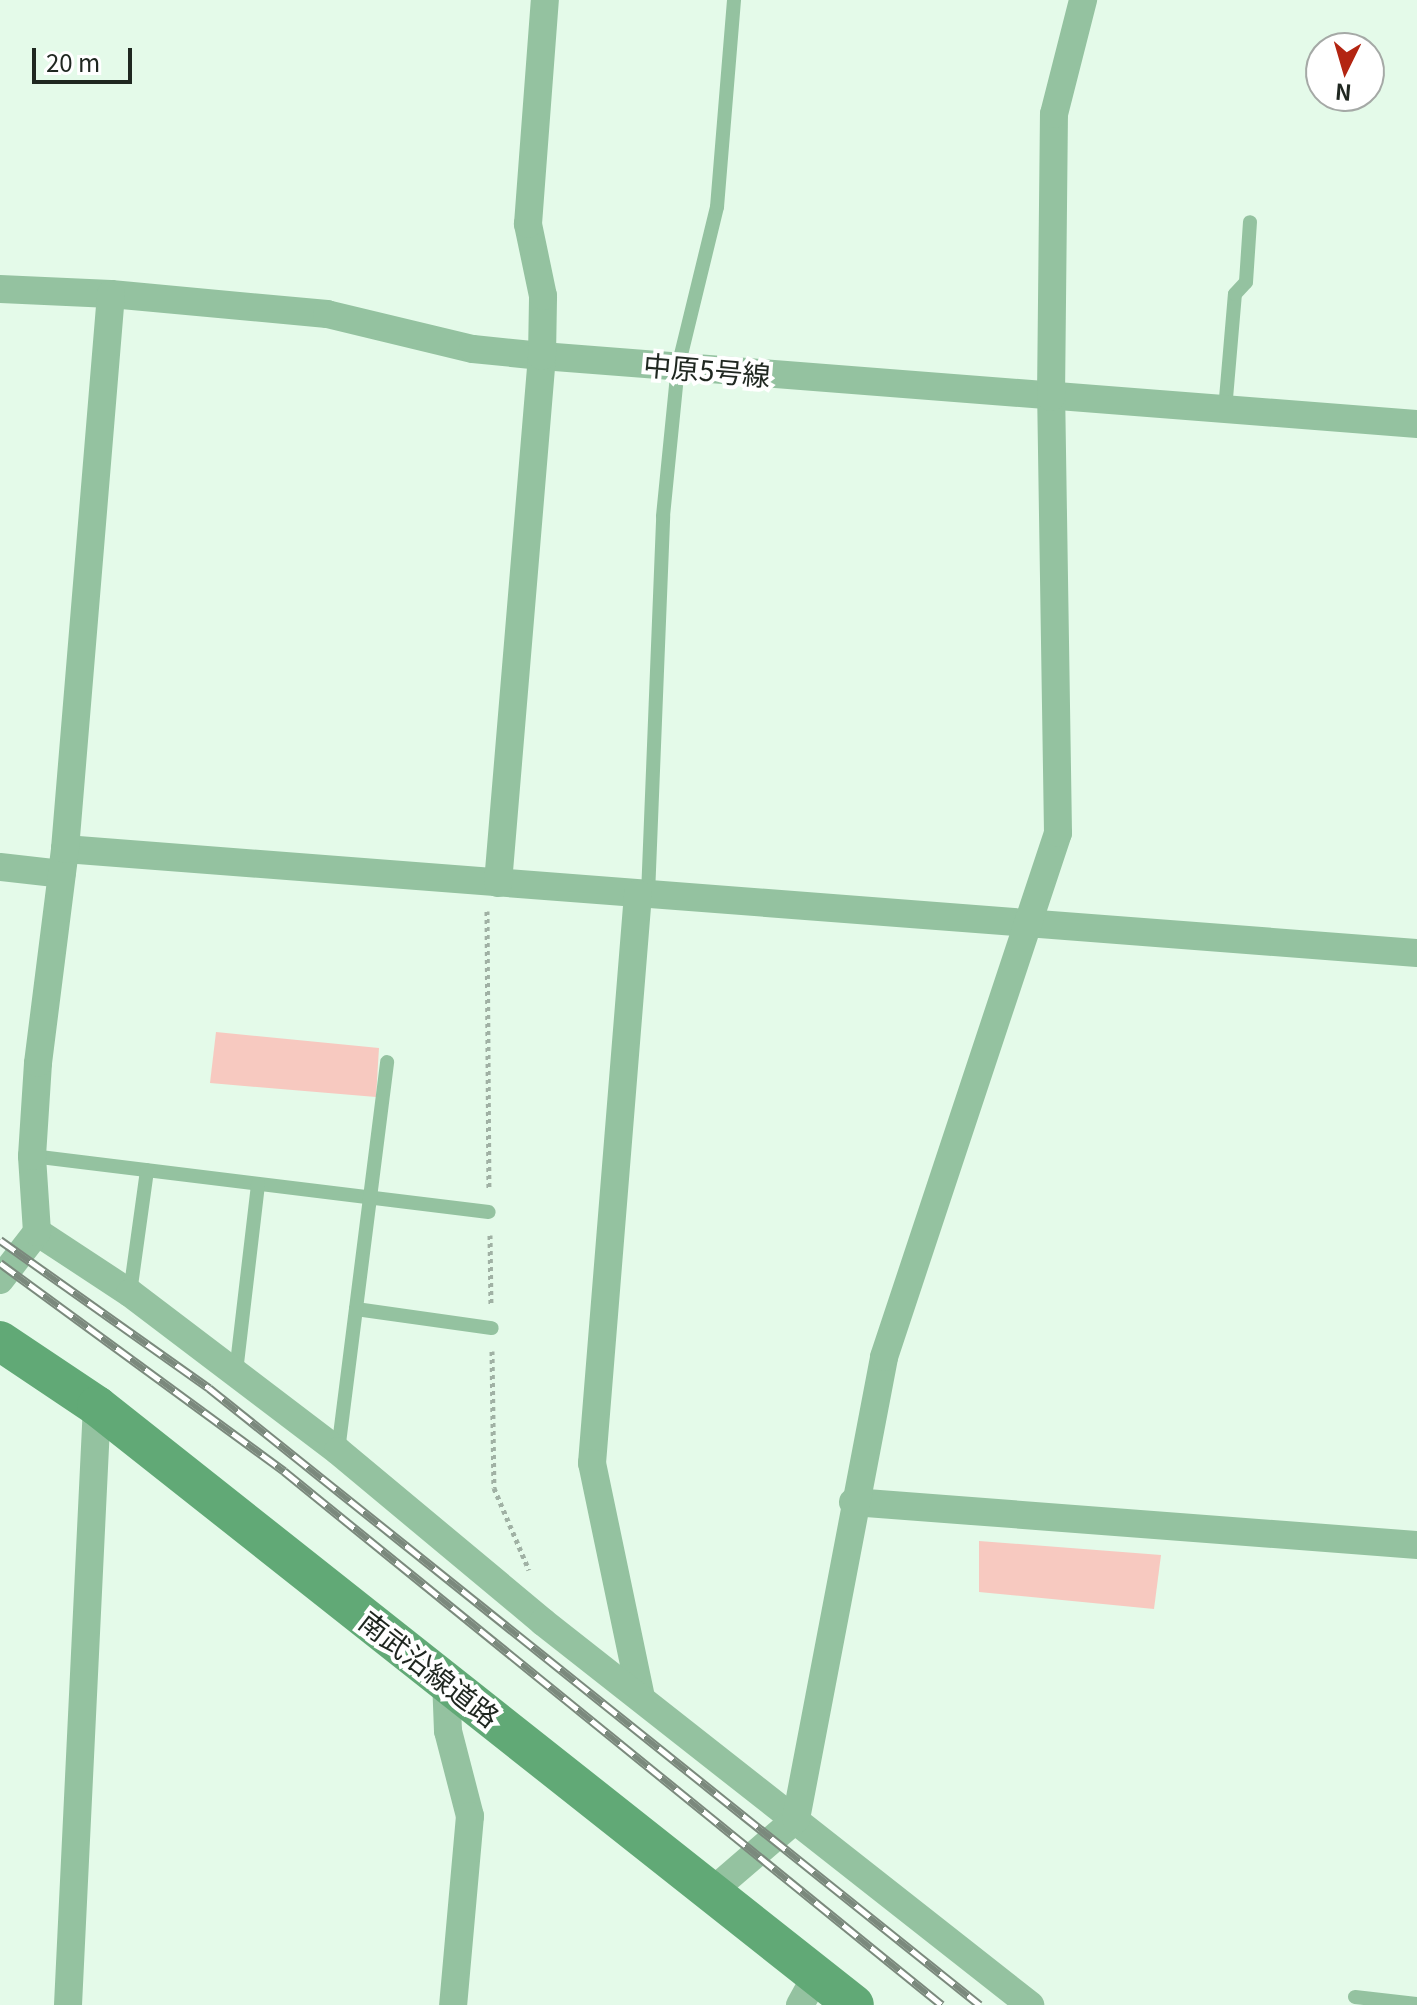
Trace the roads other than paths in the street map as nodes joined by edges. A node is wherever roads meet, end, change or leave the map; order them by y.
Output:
1 (545, 0) edge
2 (734, 0) edge
3 (1083, 0) edge
4 (1250, 222) dead end
5 (0, 289) edge
6 (111, 294) junction
7 (542, 356) junction
8 (678, 367) junction
9 (1051, 397) junction
10 (1225, 410) junction
11 (1417, 424) edge
12 (63, 861) junction
13 (0, 867) edge
14 (492, 883) junction
15 (643, 895) junction
16 (1027, 924) junction
17 (1417, 953) edge
18 (387, 1062) dead end
19 (32, 1156) junction
20 (147, 1170) junction
21 (258, 1184) junction
22 (370, 1197) junction
23 (489, 1212) road end
24 (37, 1232) junction
25 (0, 1280) edge
26 (130, 1293) junction
27 (356, 1309) junction
28 (492, 1328) road end
29 (0, 1341) edge
30 (236, 1372) junction
31 (97, 1406) junction
32 (338, 1451) junction
33 (853, 1502) junction
34 (1417, 1545) edge
35 (446, 1679) junction
36 (641, 1698) junction
37 (796, 1819) junction
38 (710, 1893) junction
39 (808, 1990) edge
40 (1355, 1997) dead end
41 (1417, 2004) edge
42 (68, 2005) edge
43 (453, 2005) edge
44 (854, 2005) edge
45 (1030, 2005) edge

1 - 7 street
2 - 8 lane
3 - 9 street
4 - 10 lane
5 - 6 street, 中原5号線
6 - 7 street, 中原5号線
6 - 12 street
7 - 8 street, 中原5号線
7 - 14 street
8 - 9 street, 中原5号線
8 - 15 lane
9 - 10 street, 中原5号線
9 - 16 street
10 - 11 street, 中原5号線
12 - 13 street
12 - 14 street
12 - 19 street
14 - 15 street
15 - 16 street
15 - 36 street
16 - 17 street
16 - 33 street
18 - 22 lane
19 - 20 lane
19 - 24 street
20 - 21 lane
20 - 26 lane
21 - 22 lane
21 - 30 lane
22 - 23 lane
22 - 27 lane
24 - 25 street
24 - 26 street
26 - 30 street
27 - 28 lane
27 - 32 lane
29 - 31 street, 南武沿線道路
30 - 32 street
31 - 35 street, 南武沿線道路
31 - 42 street
32 - 36 street
33 - 34 street
33 - 37 street
35 - 38 street, 南武沿線道路
35 - 43 street
36 - 37 street
37 - 38 street
37 - 45 street
38 - 39 street, 南武沿線道路
39 - 44 street, 南武沿線道路
40 - 41 lane

